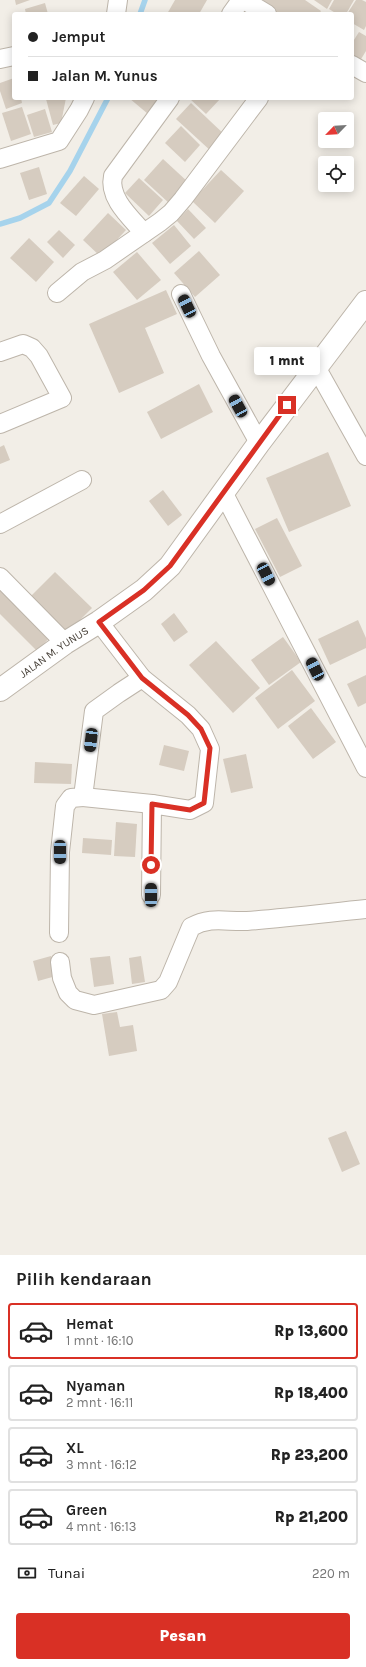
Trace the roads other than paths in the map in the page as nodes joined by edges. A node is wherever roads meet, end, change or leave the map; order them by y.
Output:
1 (118, 0) edge
2 (241, 0) edge
3 (244, 0) edge
4 (116, 12) edge
5 (232, 12) edge
6 (264, 12) edge
7 (12, 56) edge
8 (0, 59) edge
9 (84, 100) edge
10 (169, 100) edge
11 (257, 100) edge
12 (0, 159) edge
13 (144, 233) junction
14 (57, 293) dead end
15 (181, 294) dead end
16 (366, 302) edge
17 (0, 352) edge
18 (316, 367) junction
19 (0, 424) edge
20 (259, 442) junction
21 (366, 456) edge
22 (82, 480) dead end
23 (223, 492) junction
24 (0, 524) edge
25 (0, 577) edge
26 (104, 618) junction
27 (65, 642) junction
28 (142, 678) junction
29 (0, 690) edge
30 (366, 768) edge
31 (83, 797) junction
32 (152, 804) junction
33 (151, 895) dead end
34 (366, 909) edge
35 (59, 933) dead end
36 (60, 962) dead end

1 - 4 street
2 - 5 street
3 - 6 street
7 - 8 street
9 - 12 street
10 - 13 street
11 - 13 street
13 - 14 street
15 - 20 street
16 - 18 street, JALAN M. YUNUS
17 - 19 street
18 - 20 street, JALAN M. YUNUS
18 - 21 street
20 - 23 street, JALAN M. YUNUS
22 - 24 street
23 - 26 street, JALAN M. YUNUS
23 - 30 street
25 - 27 street
26 - 27 street, JALAN M. YUNUS
26 - 28 street
27 - 29 street, JALAN M. YUNUS
28 - 31 street
28 - 32 street
31 - 32 street
31 - 35 street
32 - 33 street
34 - 36 street

